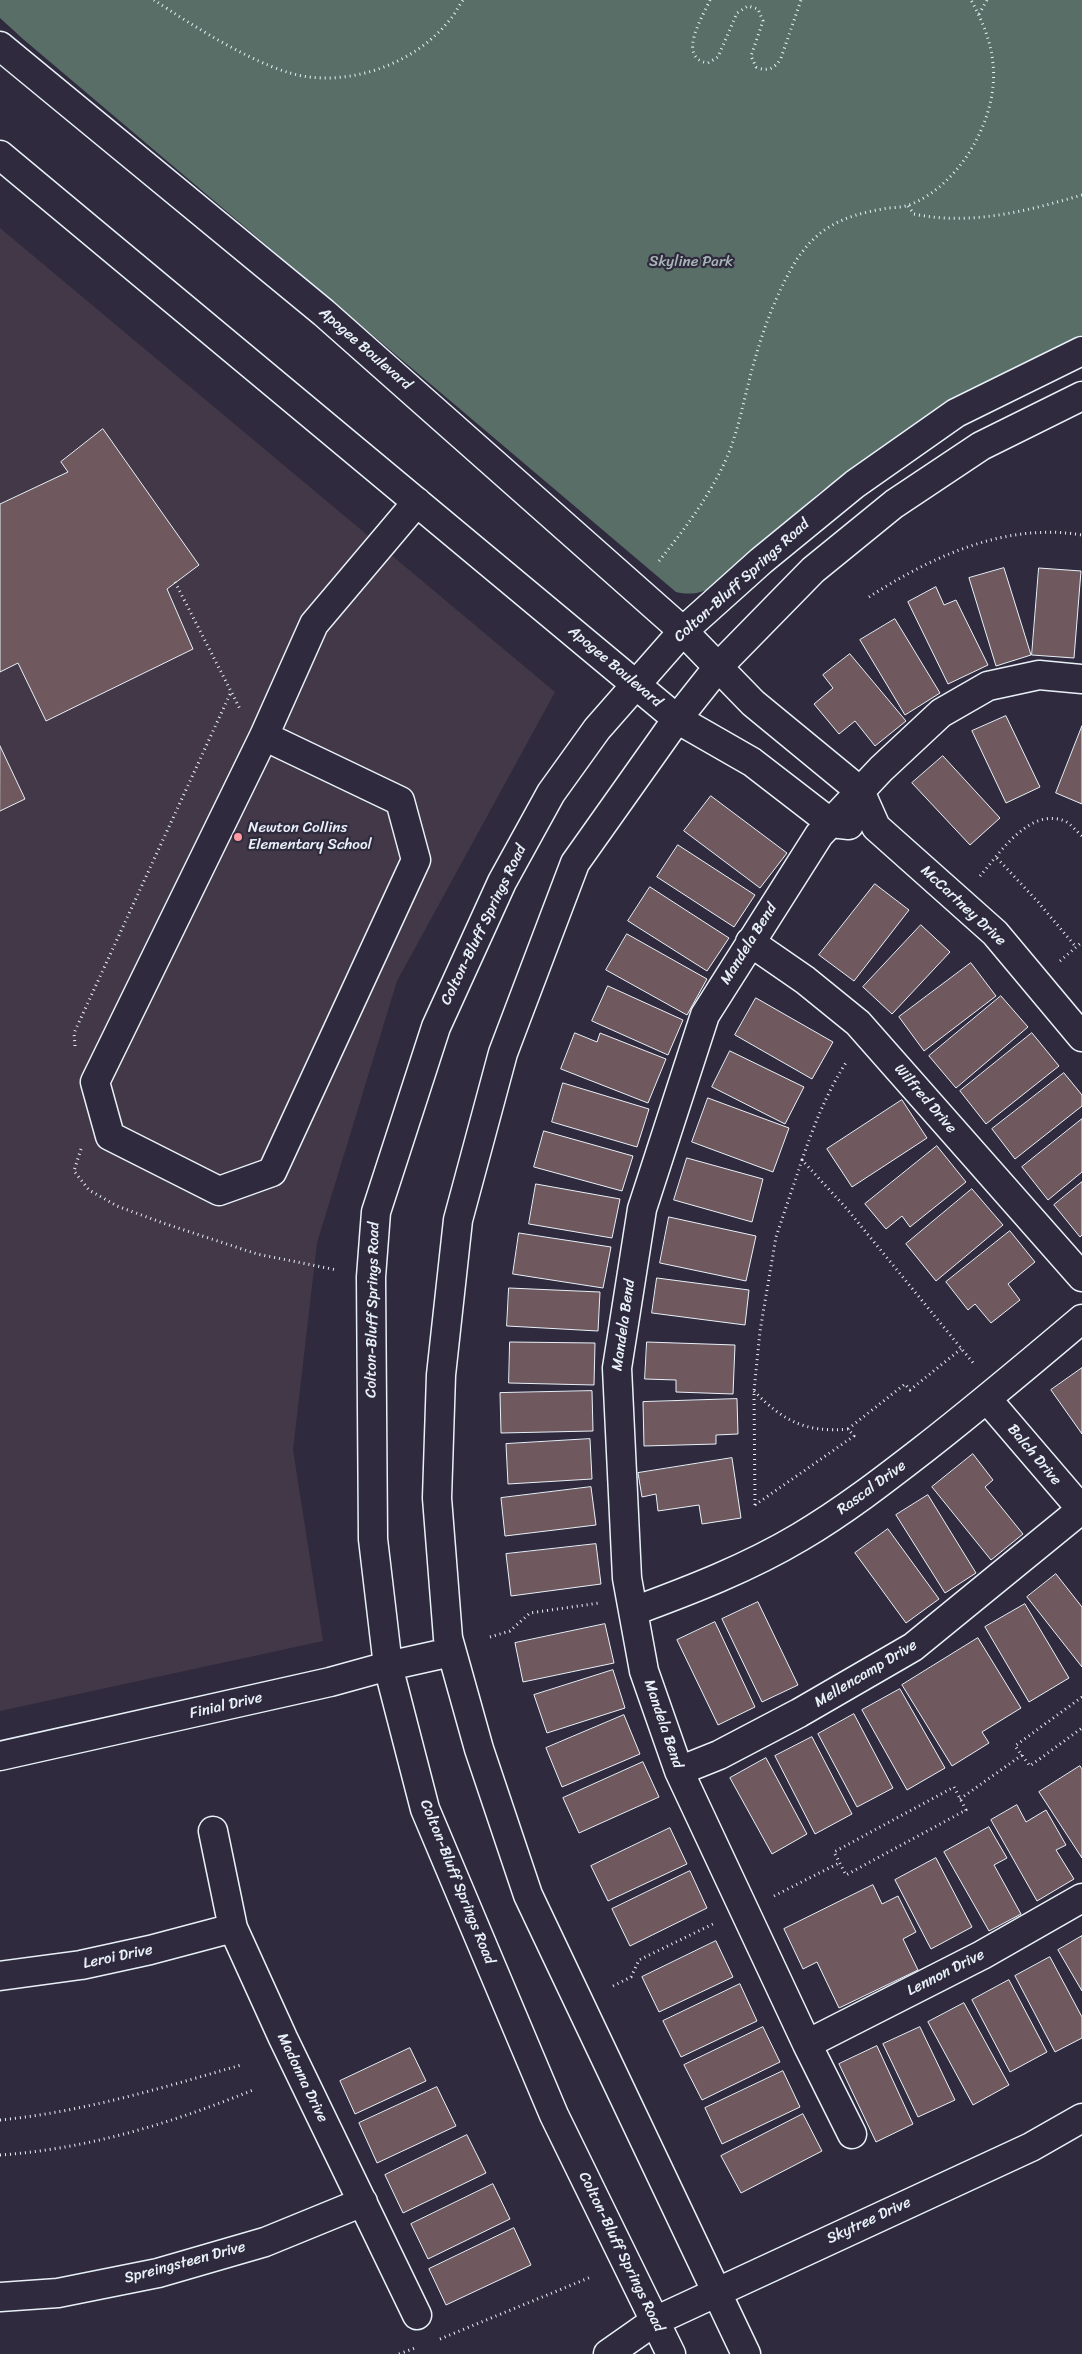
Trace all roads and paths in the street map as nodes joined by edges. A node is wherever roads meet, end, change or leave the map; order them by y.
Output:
1 (154, 0) edge
2 (463, 0) edge
3 (710, 0) edge
4 (802, 0) edge
5 (971, 0) edge
6 (987, 0) edge
7 (979, 14) junction
8 (0, 46) edge
9 (0, 155) edge
10 (1082, 195) edge
11 (908, 206) junction
12 (1082, 351) edge
13 (1082, 396) edge
14 (417, 502) junction
15 (1082, 535) edge
16 (659, 561) dead end
17 (175, 582) dead end
18 (868, 597) dead end
19 (683, 631) junction
20 (719, 666) junction
21 (1082, 679) edge
22 (637, 685) junction
23 (241, 711) dead end
24 (677, 719) junction
25 (264, 736) junction
26 (860, 791) junction
27 (831, 823) junction
28 (876, 827) junction
29 (1082, 836) edge
30 (996, 858) junction
31 (958, 901) junction
32 (750, 942) junction
33 (1076, 947) dead end
34 (866, 1033) junction
35 (1082, 1037) edge
36 (802, 1160) junction
37 (1082, 1277) edge
38 (1082, 1319) edge
39 (961, 1349) junction
40 (974, 1364) dead end
41 (754, 1391) junction
42 (987, 1399) junction
43 (848, 1430) junction
44 (1082, 1510) edge
45 (600, 1602) dead end
46 (634, 1611) junction
47 (490, 1637) dead end
48 (452, 1652) junction
49 (388, 1666) junction
50 (1082, 1697) edge
51 (1082, 1728) edge
52 (1022, 1755) junction
53 (0, 1756) edge
54 (679, 1771) junction
55 (960, 1799) junction
56 (214, 1831) dead end
57 (840, 1863) junction
58 (772, 1897) dead end
59 (1082, 1898) edge
60 (720, 1920) dead end
61 (233, 1928) junction
62 (0, 1976) edge
63 (613, 1986) dead end
64 (807, 2044) junction
65 (241, 2065) dead end
66 (253, 2090) dead end
67 (1082, 2118) edge
68 (0, 2120) edge
69 (852, 2134) dead end
70 (0, 2155) edge
71 (363, 2202) junction
72 (591, 2277) dead end
73 (716, 2292) junction
74 (0, 2297) edge
75 (417, 2315) dead end
76 (655, 2320) junction
77 (438, 2340) dead end
78 (423, 2346) dead end
79 (400, 2354) edge
80 (608, 2354) edge
81 (671, 2354) edge
82 (746, 2354) edge

1 - 2 path
3 - 4 path
5 - 7 path
6 - 7 path
7 - 11 path
8 - 19 street, Apogee Boulevard
9 - 14 street, Apogee Boulevard
10 - 11 path
11 - 16 path
12 - 19 street, Colton-Bluff Springs Road
13 - 20 street
14 - 22 street, Apogee Boulevard
14 - 25 street
15 - 18 path
17 - 23 path
19 - 20 street, Apogee Boulevard
19 - 22 street, Colton-Bluff Springs Road
20 - 24 street
20 - 26 street, McCartney Drive
21 - 26 street, Mandela Bend
22 - 24 street, Apogee Boulevard
22 - 49 street, Colton-Bluff Springs Road
24 - 27 street
24 - 48 street
25 - 25 street
26 - 27 street, Mandela Bend
26 - 28 street, McCartney Drive
27 - 28 street
27 - 32 street, Mandela Bend
28 - 31 street, McCartney Drive
29 - 30 path
30 - 31 path
30 - 33 path
31 - 35 street, McCartney Drive
32 - 34 street, Wilfred Drive
32 - 46 street, Mandela Bend
34 - 36 path
34 - 37 street, Wilfred Drive
36 - 39 path
36 - 41 path
38 - 42 street, Rascal Drive
39 - 40 path
39 - 43 path
41 - 43 path
41 - 43 path
42 - 44 street, Balch Drive
42 - 46 street, Rascal Drive
44 - 54 street, Mellencamp Drive
45 - 47 path
46 - 54 street, Mandela Bend
48 - 49 street, Finial Drive
48 - 73 street
49 - 53 street, Finial Drive
49 - 76 street, Colton-Bluff Springs Road
50 - 52 path
51 - 52 path
52 - 55 path
54 - 64 street, Mandela Bend
55 - 57 path
55 - 57 path
56 - 61 street, Madonna Drive
57 - 58 path
59 - 64 street, Lennon Drive
60 - 63 path
61 - 62 street, Leroi Drive
61 - 71 street, Madonna Drive
64 - 69 street, Mandela Bend
65 - 68 path
66 - 70 path
67 - 73 street, Skytree Drive
71 - 74 street, Spreingsteen Drive
71 - 75 street, Madonna Drive
72 - 77 path
73 - 76 street, Skytree Drive
73 - 82 street
76 - 80 street, Skytree Drive
76 - 81 street, Colton-Bluff Springs Road
78 - 79 path

